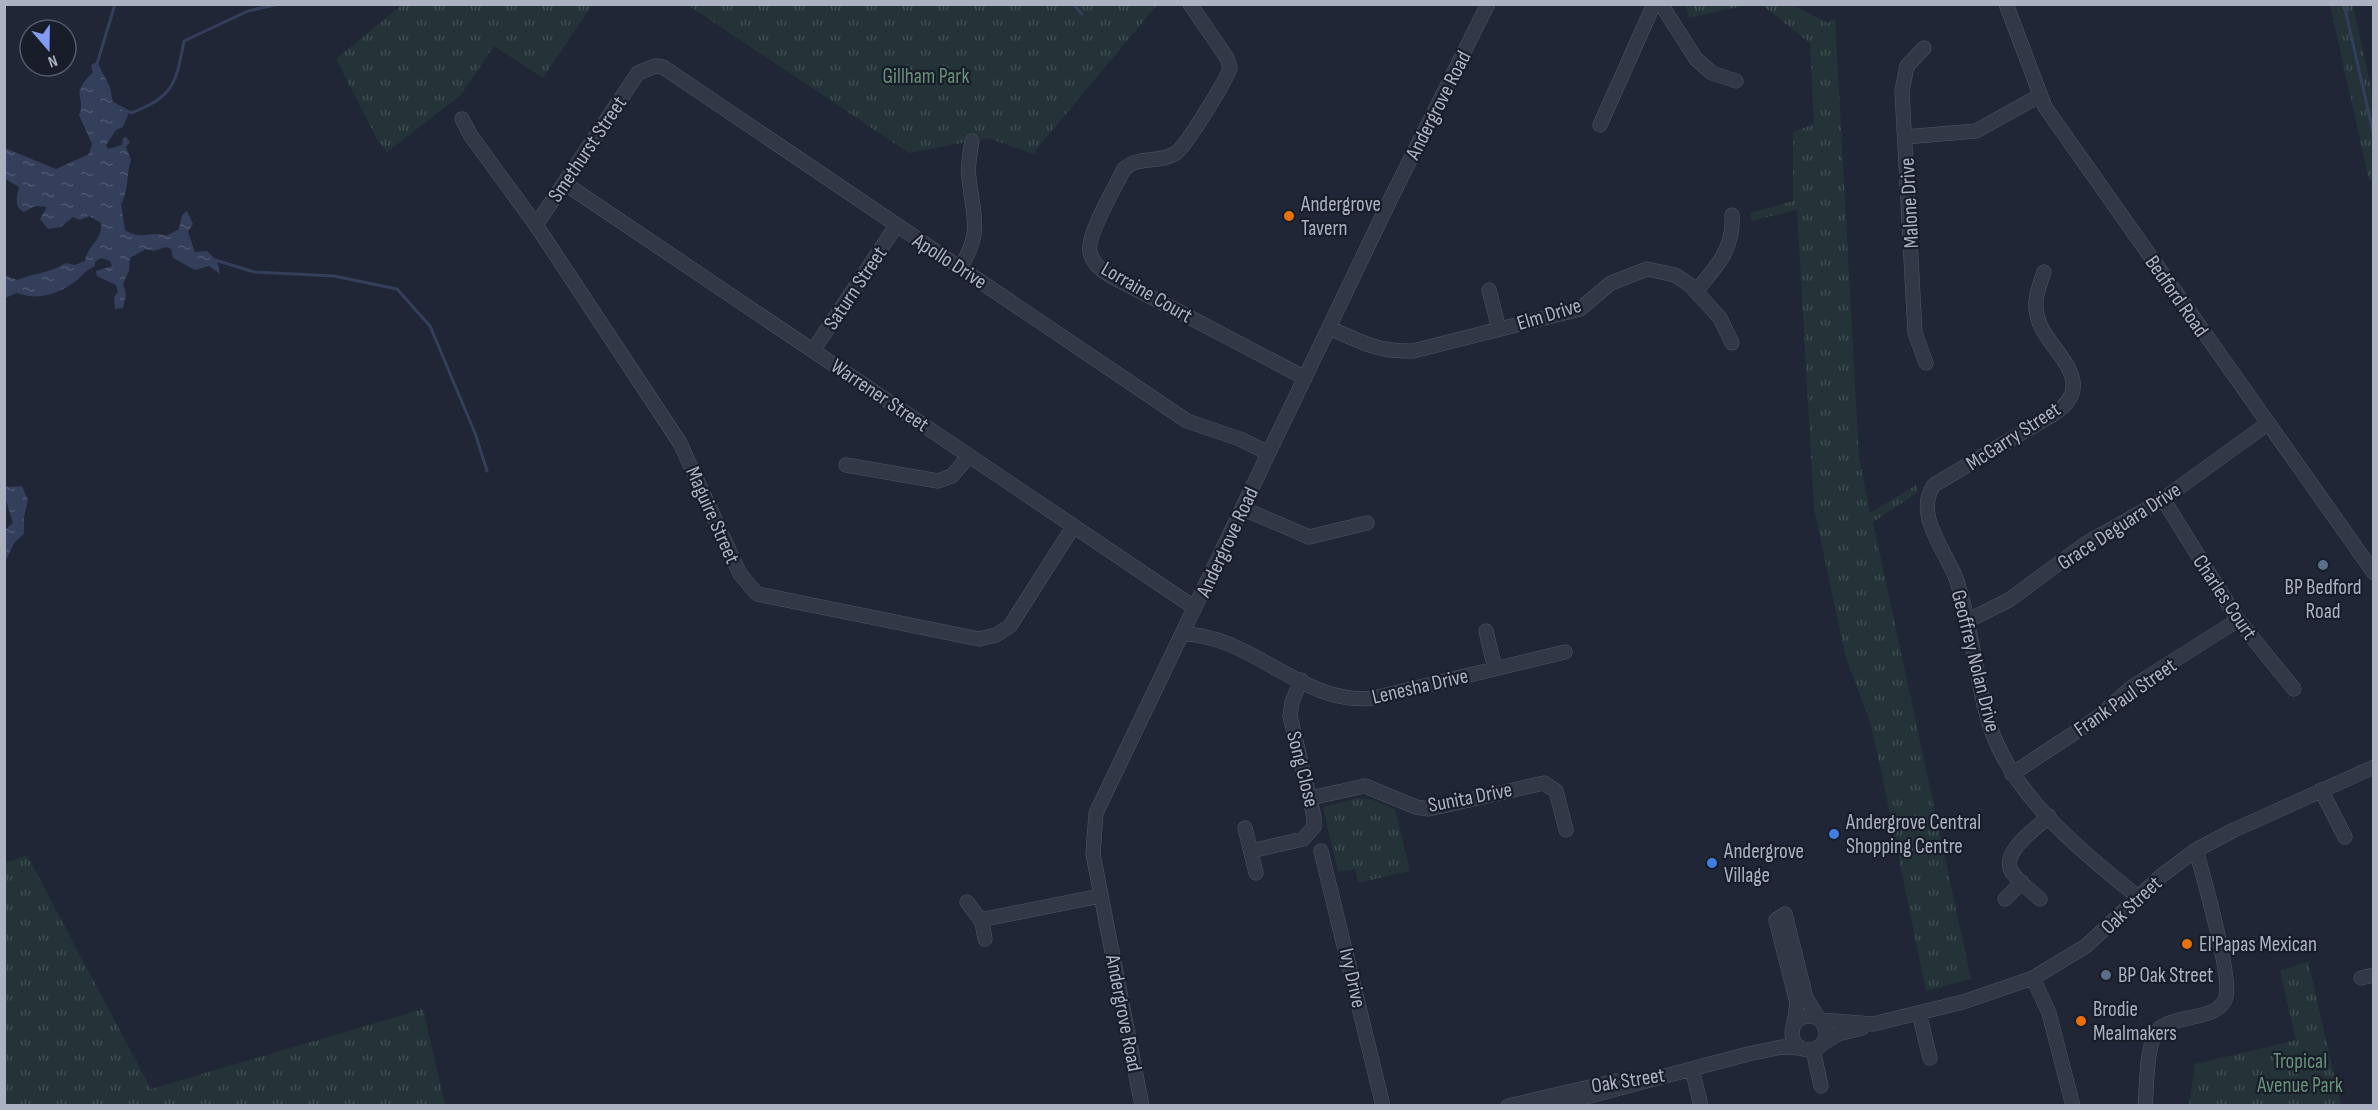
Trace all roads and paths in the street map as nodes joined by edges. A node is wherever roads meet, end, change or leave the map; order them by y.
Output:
1 (1190, 4) edge
2 (1488, 4) edge
3 (1654, 4) edge
4 (1661, 4) edge
5 (2006, 4) edge
6 (1924, 48) dead end
7 (649, 52) dead end
8 (652, 67) junction
9 (1736, 81) dead end
10 (2039, 96) junction
11 (462, 119) dead end
12 (1600, 125) dead end
13 (1905, 137) junction
14 (972, 141) dead end
15 (564, 183) junction
16 (1732, 215) dead end
17 (536, 225) junction
18 (896, 226) junction
19 (960, 268) junction
20 (2043, 272) dead end
21 (1489, 290) dead end
22 (1696, 291) junction
23 (1330, 328) junction
24 (1499, 329) junction
25 (1732, 343) dead end
26 (814, 349) junction
27 (1926, 363) dead end
28 (1305, 378) junction
29 (2267, 424) junction
30 (1268, 453) junction
31 (969, 456) junction
32 (846, 465) dead end
33 (2163, 500) junction
34 (1244, 509) junction
35 (1367, 523) dead end
36 (1073, 527) junction
37 (1946, 555) joint
38 (2373, 573) edge
39 (1194, 612) junction
40 (2238, 620) junction
41 (1967, 621) junction
42 (1486, 631) dead end
43 (1182, 634) junction
44 (1214, 638) junction
45 (1565, 652) dead end
46 (1494, 669) junction
47 (1301, 680) junction
48 (2294, 689) dead end
49 (2373, 767) edge
50 (2012, 774) junction
51 (2321, 790) junction
52 (1310, 798) junction
53 (2049, 816) junction
54 (1245, 828) dead end
55 (1566, 830) dead end
56 (2345, 837) dead end
57 (2196, 850) junction
58 (1251, 851) junction
59 (1321, 851) dead end
60 (1256, 873) dead end
61 (2022, 882) junction
62 (1100, 896) junction
63 (2006, 899) dead end
64 (2040, 899) dead end
65 (967, 902) dead end
66 (2134, 902) junction
67 (981, 920) junction
68 (985, 939) dead end
69 (2033, 978) junction
70 (1919, 1013) junction
71 (1820, 1019) junction
72 (1881, 1022) junction
73 (1793, 1026) junction
74 (1812, 1048) junction
75 (1748, 1054) junction
76 (1930, 1058) dead end
77 (1692, 1069) junction
78 (1821, 1086) dead end
79 (1552, 1103) edge
80 (1142, 1106) edge
81 (1383, 1106) edge
82 (1508, 1106) edge
83 (1701, 1106) edge
84 (2073, 1106) edge
85 (2145, 1106) edge

1 - 28 street, Lorraine Court
2 - 23 street, Andergrove Road
3 - 12 street
4 - 9 street
5 - 10 street, Bedford Road
6 - 13 street, Malone Drive
7 - 8 street
8 - 15 street, Smethurst Street
8 - 18 street, Apollo Drive
10 - 13 street
10 - 29 street, Bedford Road
11 - 17 street, Maguire Street
13 - 27 street, Malone Drive
14 - 19 street
15 - 17 street, Smethurst Street
15 - 26 street, Warrener Street
16 - 22 street
17 - 36 street, Maguire Street
18 - 19 street, Apollo Drive
18 - 26 street, Saturn Street
19 - 30 street, Apollo Drive
20 - 37 street, McGarry Street
21 - 24 street
22 - 24 street, Elm Drive
22 - 25 street, Elm Drive
23 - 24 street, Elm Drive
23 - 28 street, Andergrove Road
26 - 31 street, Warrener Street
28 - 30 street, Andergrove Road
29 - 33 street, Grace Deguara Drive
29 - 38 street, Bedford Road
30 - 34 street, Andergrove Road
31 - 32 street
31 - 36 street, Warrener Street
33 - 40 street, Charles Court
33 - 41 street, Grace Deguara Drive
34 - 35 street
34 - 39 street, Andergrove Road
36 - 39 street, Warrener Street
37 - 41 street, Geoffrey Nolan Drive
39 - 43 street, Andergrove Road
39 - 44 street, Lenesha Drive
40 - 48 street, Charles Court
40 - 50 street, Frank Paul Street
41 - 50 street, Geoffrey Nolan Drive
42 - 46 street
43 - 44 street, Lenesha Drive
43 - 62 street, Andergrove Road
44 - 47 street, Lenesha Drive
45 - 46 street, Lenesha Drive
46 - 47 street, Lenesha Drive
47 - 52 street, Song Close
49 - 51 street, Oak Street
50 - 53 street, Geoffrey Nolan Drive
51 - 56 street
51 - 57 street, Oak Street
52 - 55 street, Sunita Drive
52 - 58 street, Song Close
53 - 61 street
53 - 66 street, Geoffrey Nolan Drive
54 - 58 street
57 - 66 street, Oak Street
57 - 85 street
58 - 60 street
59 - 81 street, Ivy Drive
61 - 63 street
61 - 64 street
62 - 67 street
62 - 80 street, Andergrove Road
65 - 67 street
66 - 69 street, Oak Street
67 - 68 street
69 - 70 street, Oak Street
69 - 84 street
70 - 72 street, Oak Street
70 - 76 street
71 - 72 street, Oak Street
71 - 73 street
71 - 73 street
71 - 74 street
72 - 74 street, Oak Street
73 - 74 street
73 - 75 street, Oak Street
74 - 75 street, Oak Street
74 - 78 street
75 - 77 street, Oak Street
77 - 79 street, Oak Street
77 - 83 street
79 - 82 street, Oak Street

